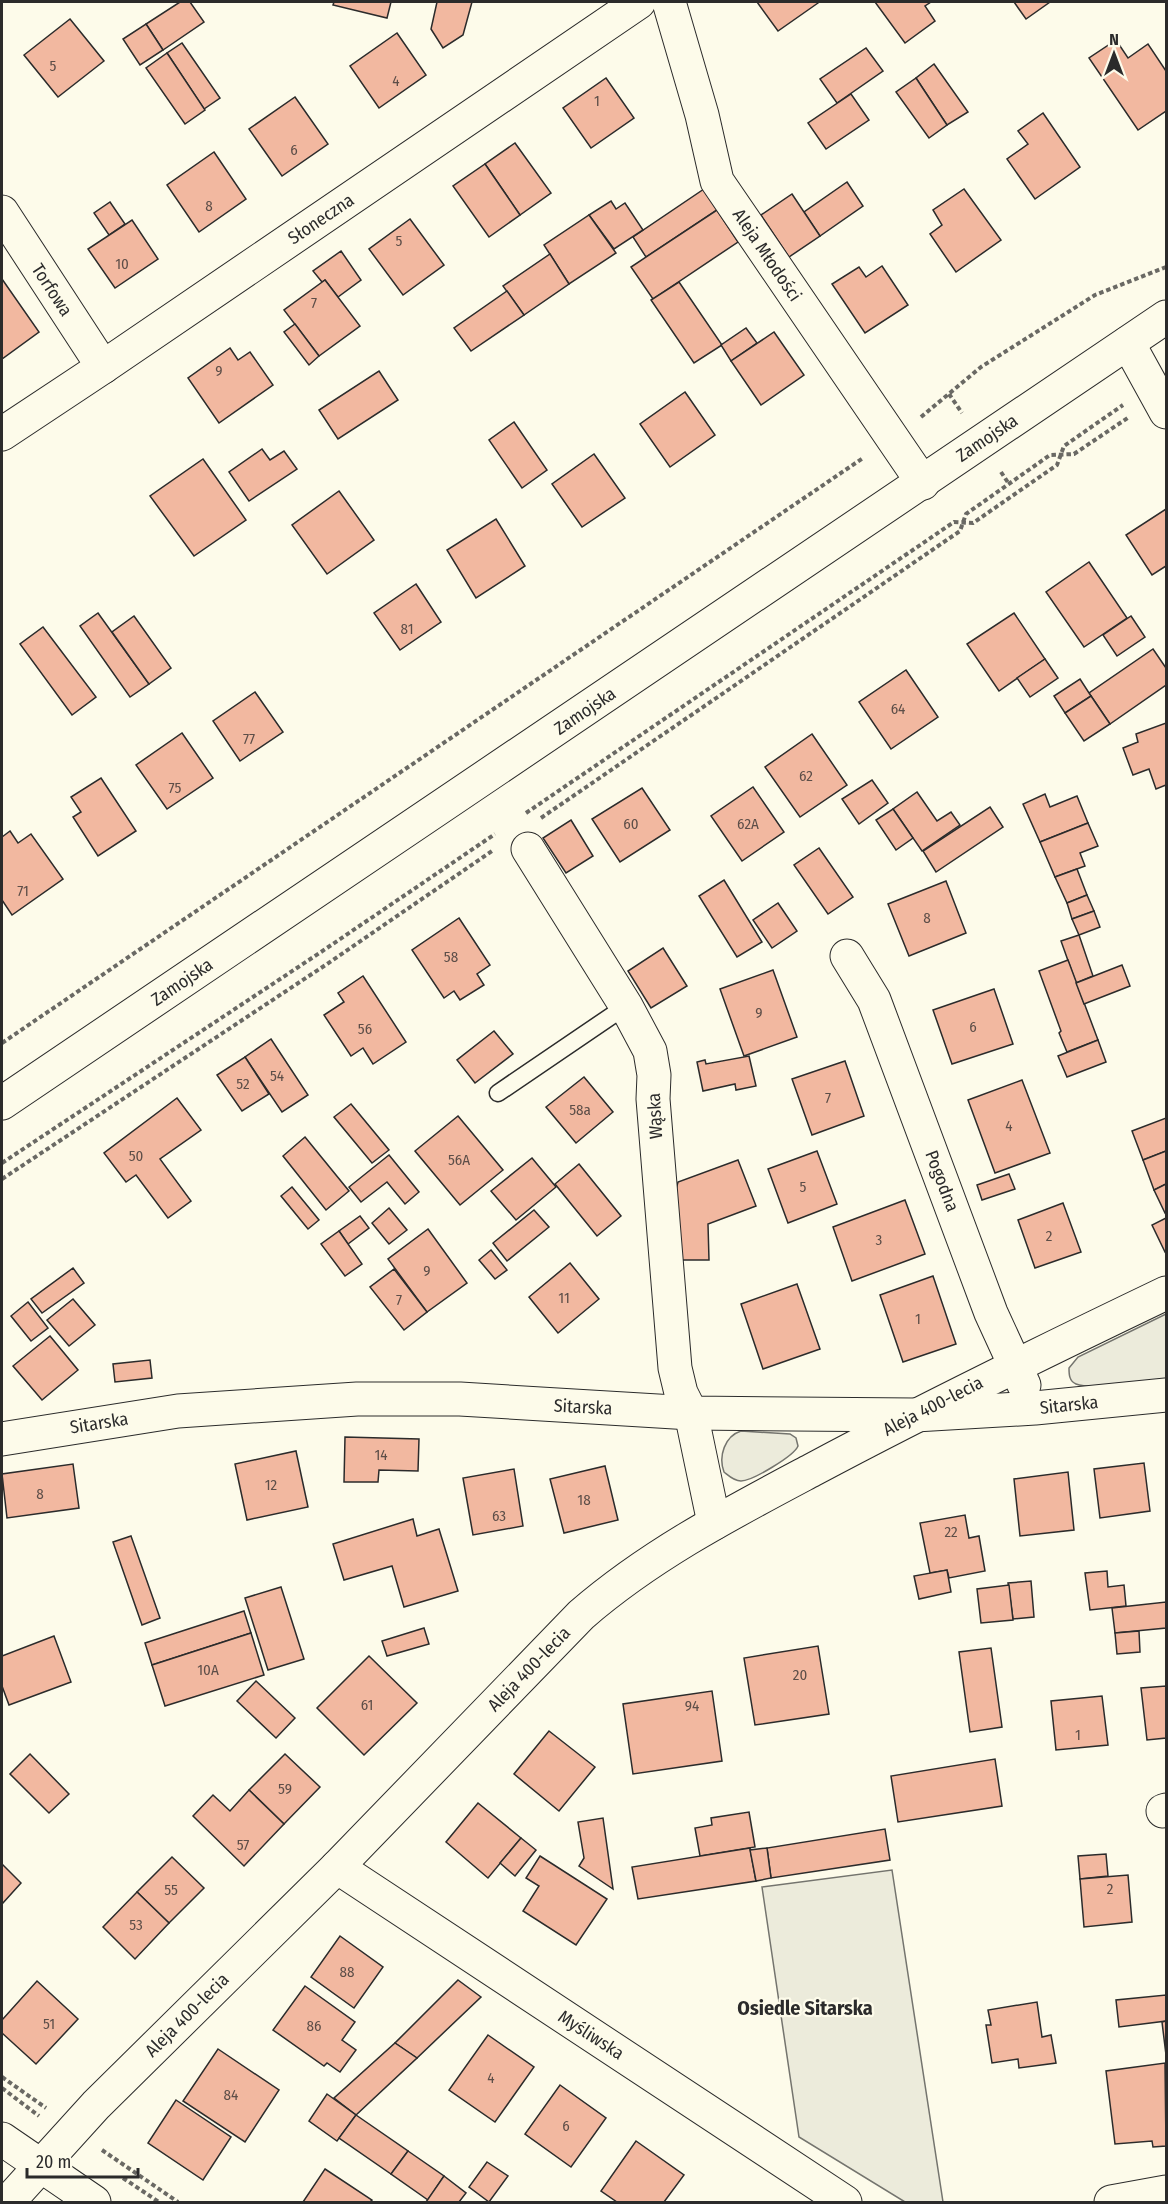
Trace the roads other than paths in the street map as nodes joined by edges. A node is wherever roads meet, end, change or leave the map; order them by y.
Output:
1 (639, 2) edge
2 (669, 2) edge
3 (2, 212) edge
4 (1167, 317) edge
5 (1128, 343) junction
6 (103, 367) junction
7 (1159, 398) edge
8 (2, 434) edge
9 (923, 483) junction
10 (521, 839) road end
11 (847, 956) dead end
12 (626, 1006) junction
13 (498, 1093) dead end
14 (2, 1103) edge
15 (1167, 1293) edge
16 (1014, 1365) junction
17 (1167, 1395) edge
18 (1035, 1408) junction
19 (691, 1413) junction
20 (915, 1415) junction
21 (2, 1439) edge
22 (714, 1522) junction
23 (337, 1867) junction
24 (2, 2139) edge
25 (41, 2167) junction
26 (1167, 2192) edge
27 (8, 2202) edge
28 (94, 2202) edge
29 (845, 2202) edge
30 (1111, 2202) edge

1 - 6 street, Słoneczna
2 - 9 street, Aleja Młodości
3 - 6 street, Torfowa
4 - 5 street, Zamojska
5 - 7 street
5 - 9 street, Zamojska
6 - 8 street, Słoneczna
9 - 14 street, Zamojska
10 - 12 street, Wąska
11 - 16 street, Pogodna
12 - 13 lane
12 - 19 street, Wąska
15 - 16 street, Aleja 400-lecia
16 - 18 street, Pogodna
16 - 20 street, Aleja 400-lecia
17 - 18 street, Sitarska
18 - 20 street, Sitarska
19 - 20 street, Sitarska
19 - 21 street, Sitarska
19 - 22 street, Wąska
20 - 22 street, Aleja 400-lecia
22 - 23 street, Aleja 400-lecia
23 - 25 street, Aleja 400-lecia
23 - 29 street, Myśliwska
24 - 25 street
25 - 27 street, Aleja 400-lecia
25 - 28 street
26 - 30 street

